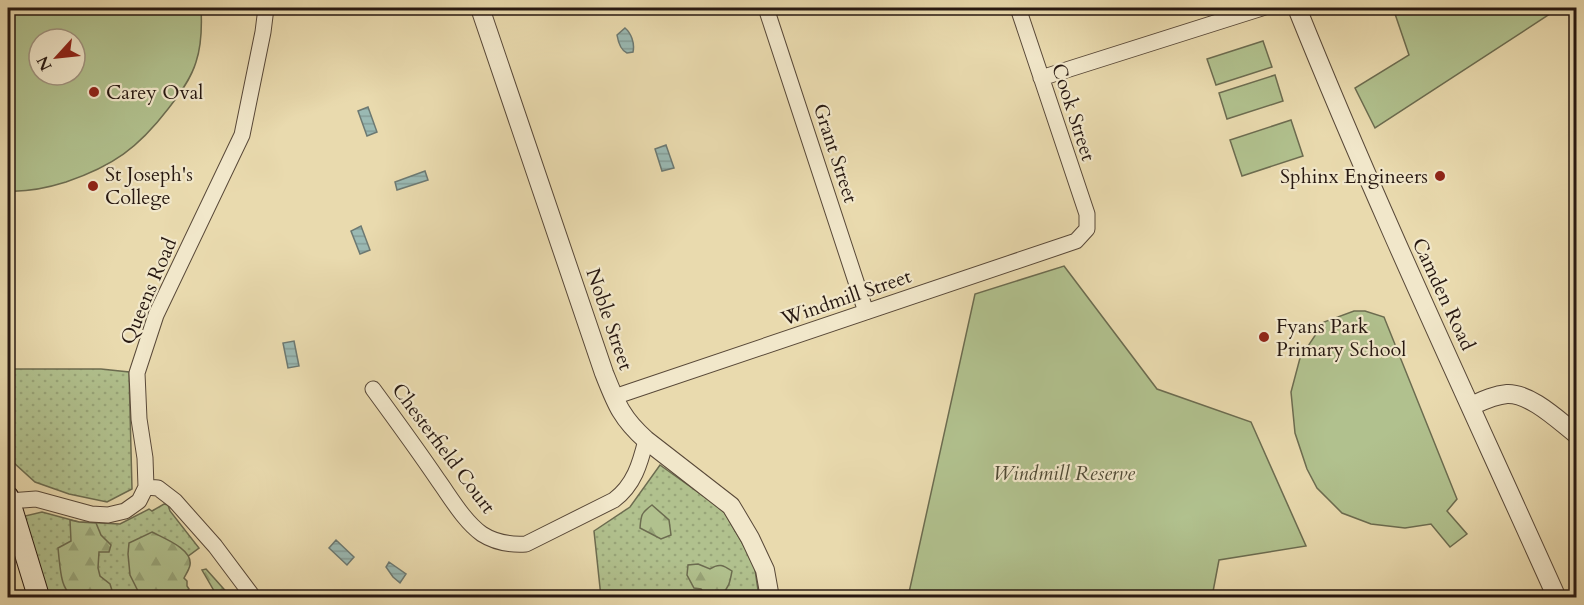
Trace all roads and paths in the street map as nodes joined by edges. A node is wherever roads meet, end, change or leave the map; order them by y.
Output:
1 (266, 8) edge
2 (480, 8) edge
3 (766, 8) edge
4 (1018, 8) edge
5 (1262, 8) edge
6 (1297, 8) edge
7 (1041, 78) junction
8 (1087, 229) joint
9 (866, 312) junction
10 (373, 389) dead end
11 (614, 398) junction
12 (1471, 406) junction
13 (1576, 434) edge
14 (646, 440) junction
15 (146, 487) junction
16 (8, 499) edge
17 (39, 597) edge
18 (254, 597) edge
19 (770, 597) edge
20 (1557, 597) edge

1 - 15 street, Queens Road
2 - 11 street, Noble Street
3 - 9 street, Grant Street
4 - 7 street, Cook Street
5 - 7 street
6 - 12 street, Camden Road
7 - 8 street, Cook Street
8 - 9 street, Windmill Street
9 - 11 street, Windmill Street
10 - 14 street, Chesterfield Court
11 - 14 street, Noble Street
12 - 13 street
12 - 20 street, Camden Road
14 - 19 street, Noble Street
15 - 16 street
15 - 18 street
16 - 17 main road

